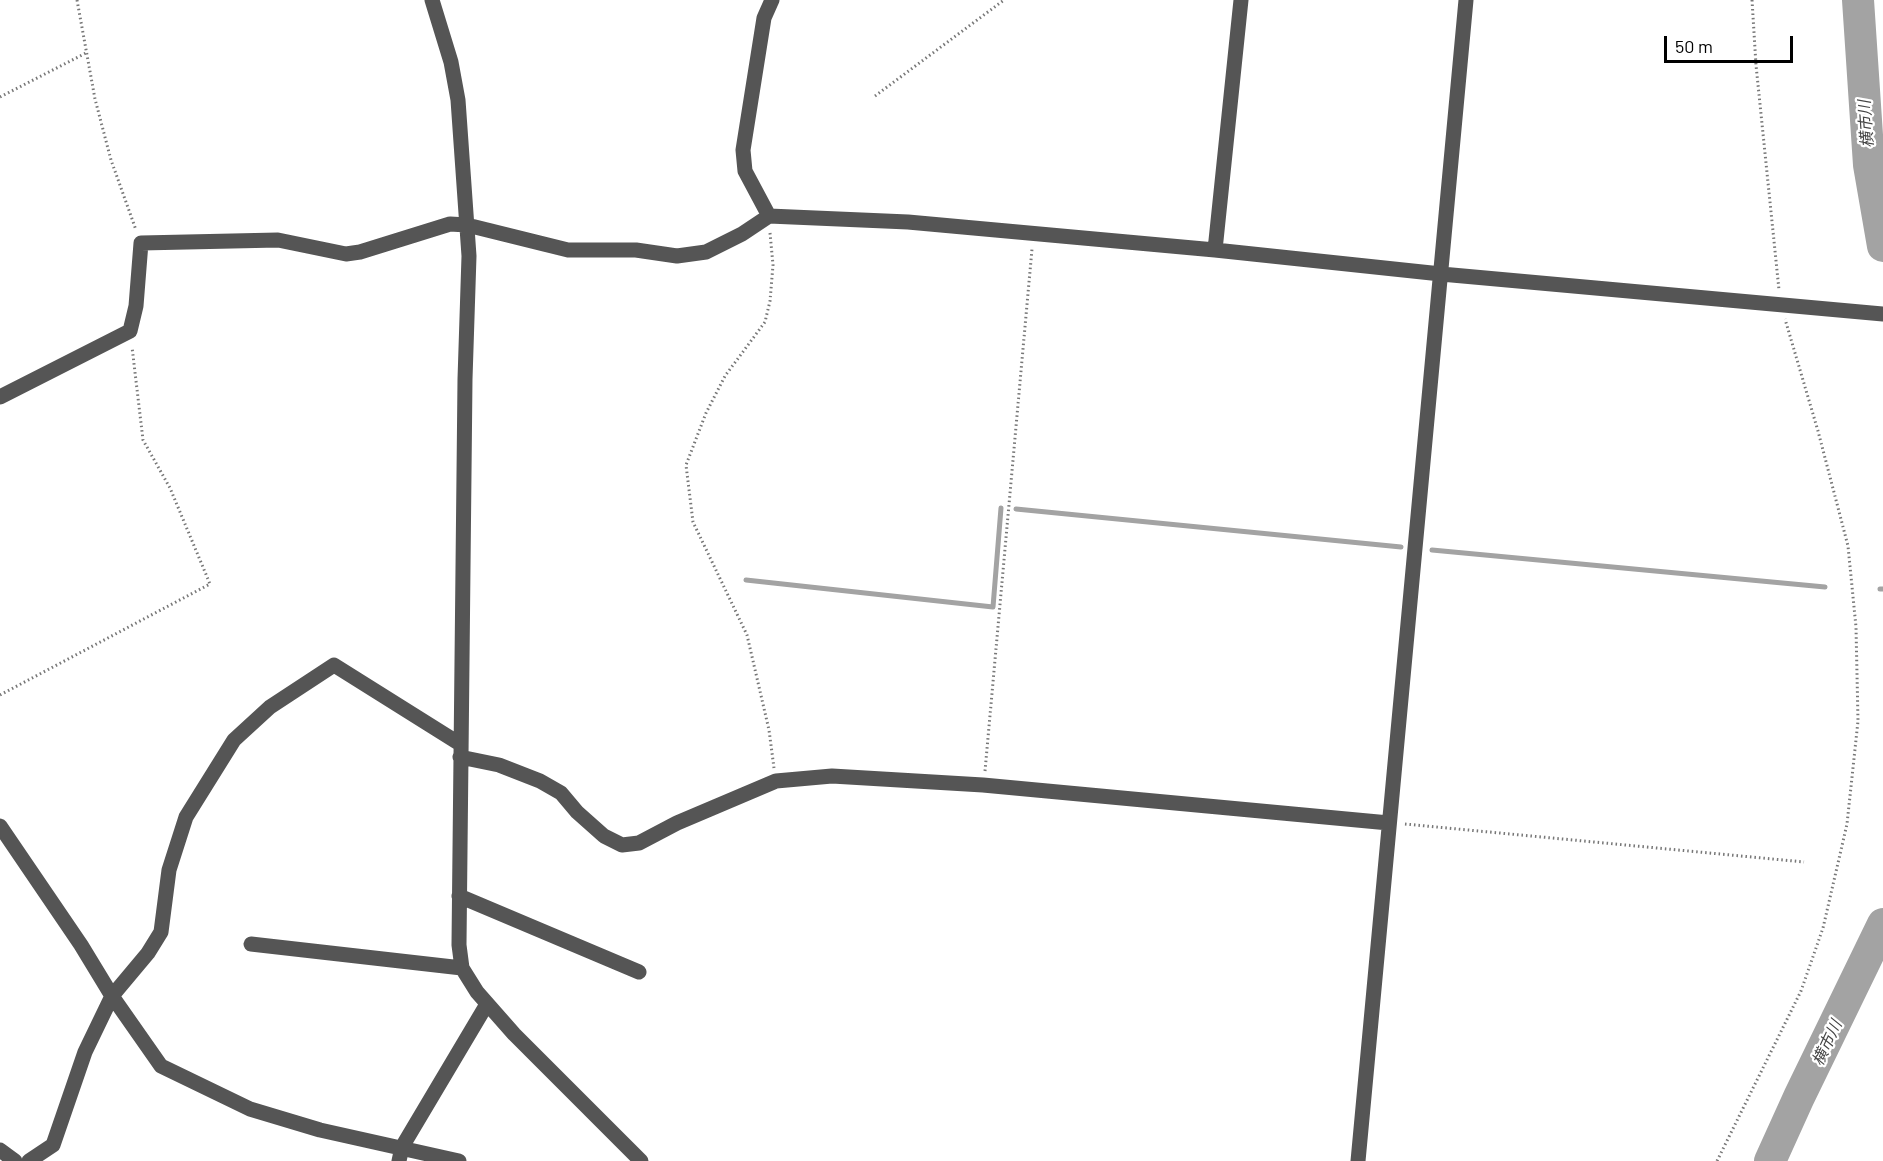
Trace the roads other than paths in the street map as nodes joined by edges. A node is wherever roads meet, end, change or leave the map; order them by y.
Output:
1 (432, 0) edge
2 (772, 0) edge
3 (1241, 0) edge
4 (1466, 0) edge
5 (769, 216) junction
6 (467, 225) junction
7 (1215, 250) junction
8 (1441, 274) junction
9 (1883, 314) edge
10 (0, 397) edge
11 (460, 751) junction
12 (1389, 823) junction
13 (0, 826) edge
14 (459, 896) junction
15 (251, 944) dead end
16 (462, 968) junction
17 (639, 972) dead end
18 (112, 996) junction
19 (487, 1004) junction
20 (0, 1150) edge
21 (401, 1154) edge
22 (15, 1161) edge
23 (29, 1161) edge
24 (459, 1161) edge
25 (641, 1161) edge
26 (1358, 1161) edge

1 - 6 street
2 - 5 street
3 - 7 street
4 - 8 street
5 - 6 street
5 - 7 street
6 - 10 street
6 - 11 street
7 - 8 street
8 - 9 street
8 - 12 street
11 - 12 street
11 - 14 street
11 - 18 street
12 - 26 street
13 - 18 street
14 - 16 street
14 - 17 street
15 - 16 street
16 - 19 street
18 - 21 street
18 - 23 street
19 - 21 street
19 - 25 street
20 - 22 street
21 - 24 street

